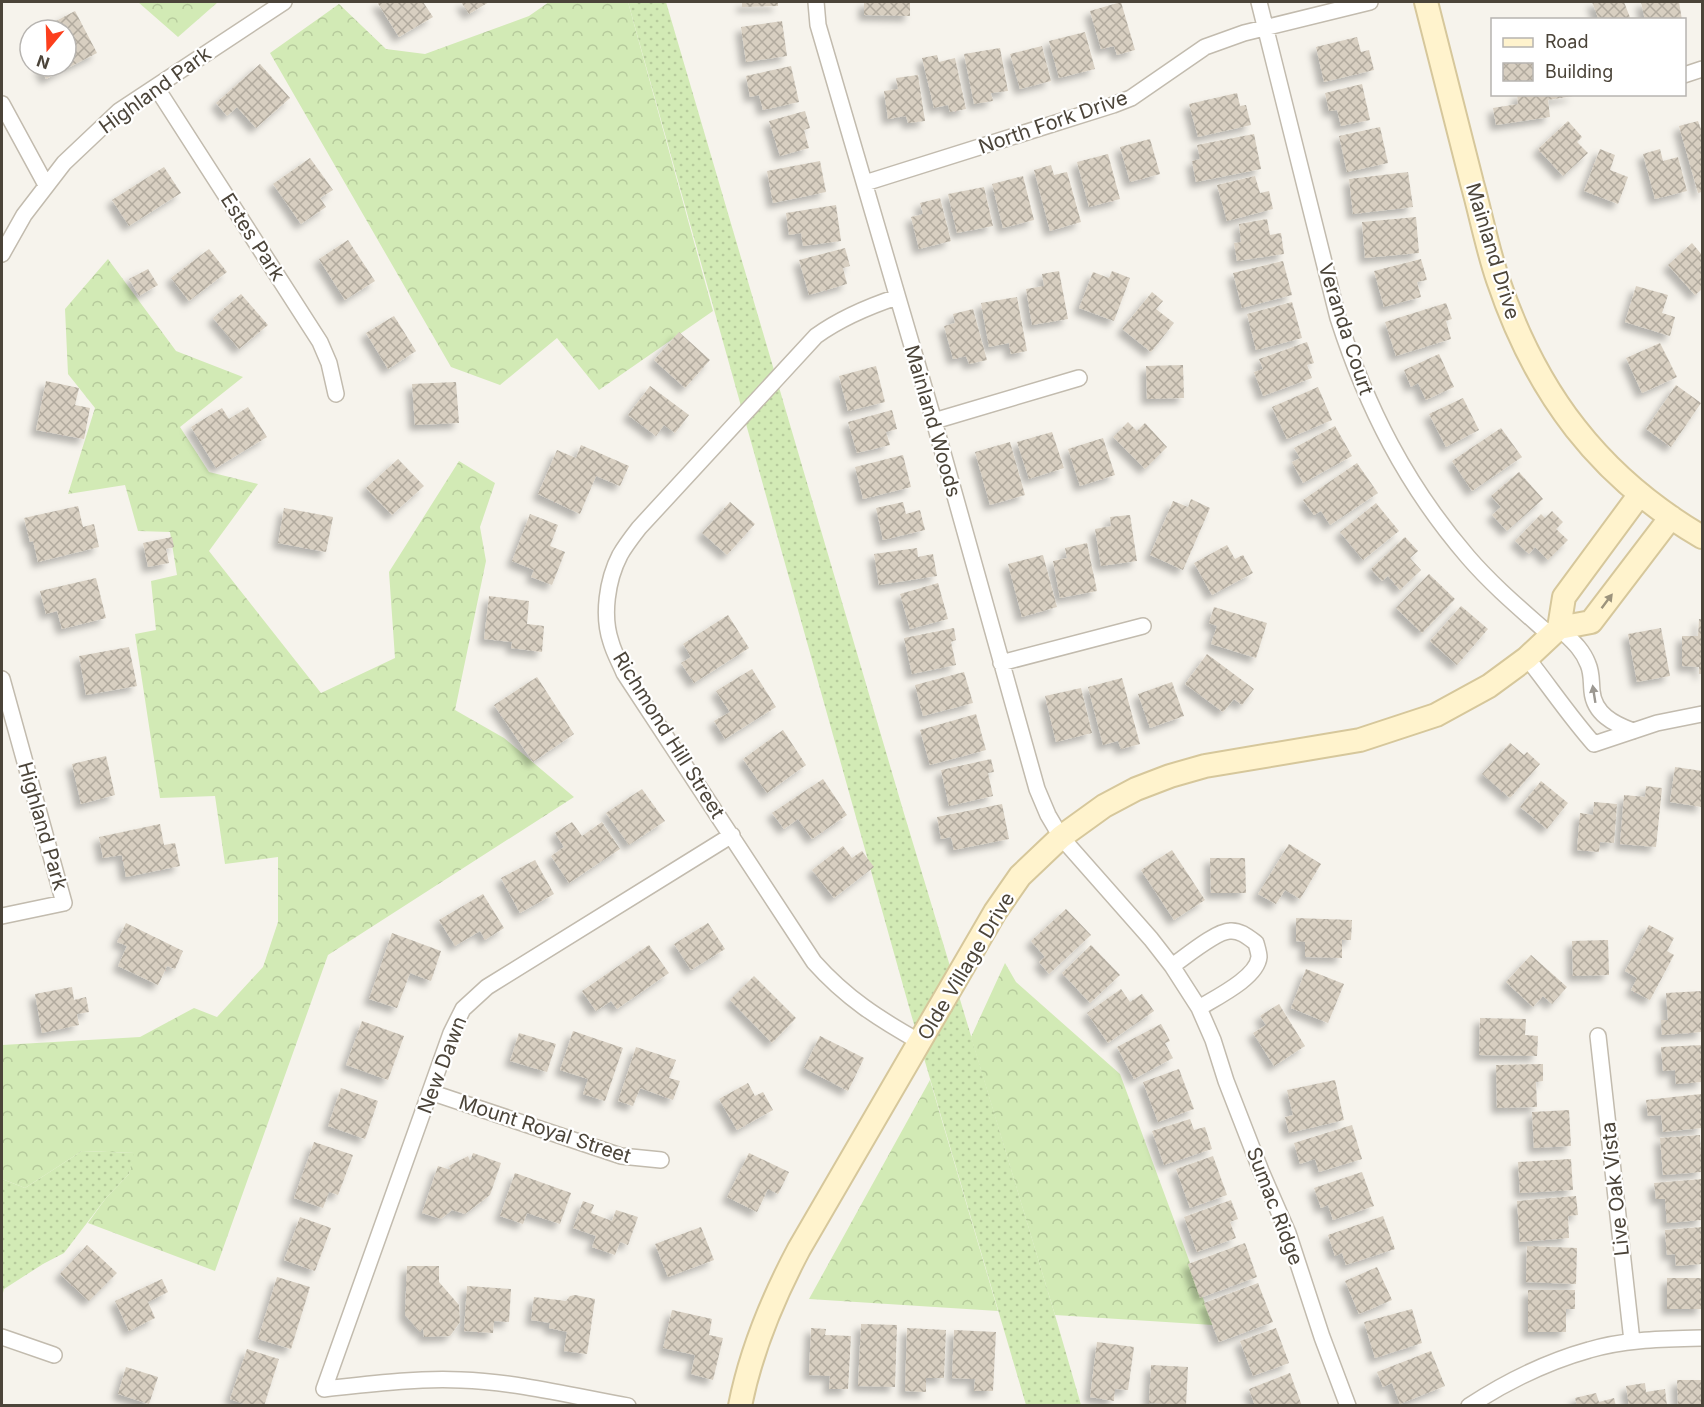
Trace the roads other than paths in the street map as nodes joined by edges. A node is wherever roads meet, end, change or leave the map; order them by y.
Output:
1 (284, 2) edge
2 (816, 2) edge
3 (1259, 2) edge
4 (1370, 2) edge
5 (1426, 2) edge
6 (1266, 27) junction
7 (1702, 69) edge
8 (1686, 74) edge
9 (156, 87) junction
10 (2, 104) edge
11 (864, 183) junction
12 (46, 185) junction
13 (2, 254) edge
14 (897, 297) junction
15 (1079, 378) dead end
16 (336, 394) dead end
17 (933, 421) junction
18 (1640, 494) junction
19 (1671, 517) junction
20 (1702, 537) edge
21 (1143, 626) dead end
22 (1555, 632) junction
23 (1527, 658) junction
24 (1001, 663) junction
25 (2, 679) edge
26 (1702, 714) edge
27 (1633, 731) junction
28 (732, 835) junction
29 (1061, 837) junction
30 (2, 916) edge
31 (1172, 966) junction
32 (1199, 1008) junction
33 (1598, 1036) dead end
34 (920, 1042) junction
35 (430, 1092) junction
36 (661, 1160) dead end
37 (2, 1337) edge
38 (1702, 1338) edge
39 (1632, 1341) junction
40 (54, 1355) dead end
41 (628, 1406) edge
42 (740, 1406) edge
43 (1348, 1406) edge
44 (1468, 1406) edge

1 - 9 street, Highland Park
2 - 11 street, Mainland Woods
3 - 6 street, Veranda Court
4 - 6 street, North Fork Drive
5 - 18 street, Mainland Drive
6 - 11 street, North Fork Drive
6 - 22 street, Veranda Court
7 - 8 street
9 - 12 street, Highland Park
9 - 16 street, Estes Park
10 - 12 street
11 - 14 street, Mainland Woods
12 - 13 street, Highland Park
14 - 17 street, Mainland Woods
14 - 28 street, Richmond Hill Street
15 - 17 street
17 - 24 street, Mainland Woods
18 - 19 street, Mainland Drive
18 - 22 street
19 - 20 street, Mainland Drive
22 -> 19 street
21 - 24 street
22 - 23 street, Olde Village Drive
27 -> 22 street, Veranda Court
23 - 27 street
23 - 29 street, Olde Village Drive
24 - 29 street, Mainland Woods
25 - 30 street, Highland Park
26 - 27 street
28 - 34 street, Richmond Hill Street
28 - 35 street, New Dawn
29 - 31 street, Sumac Ridge
29 - 34 street, Olde Village Drive
31 - 32 street, Sumac Ridge
31 - 32 street
32 - 43 street, Sumac Ridge
33 - 39 street, Live Oak Vista
34 - 42 street, Olde Village Drive
35 - 36 street, Mount Royal Street
35 - 41 street, New Dawn
37 - 40 street
38 - 39 street
39 - 44 street

